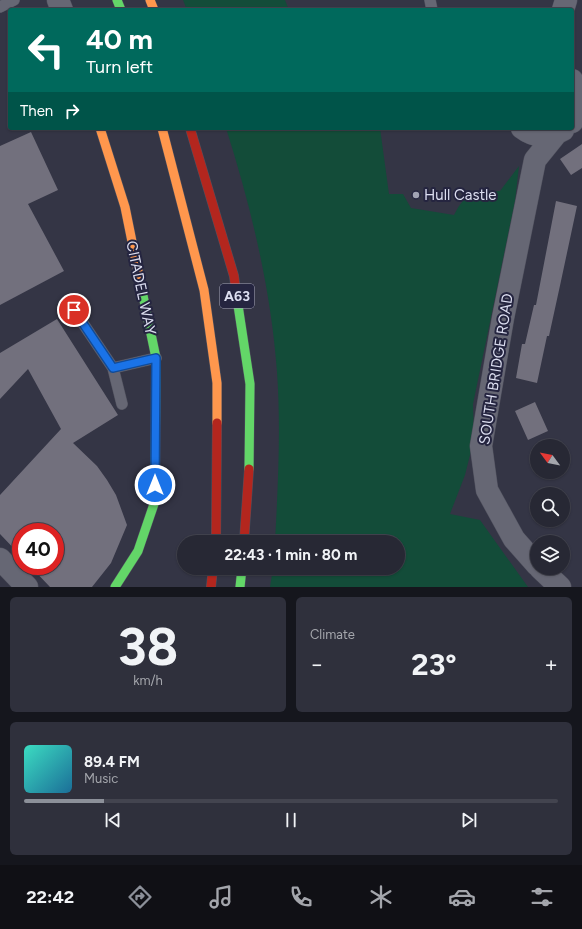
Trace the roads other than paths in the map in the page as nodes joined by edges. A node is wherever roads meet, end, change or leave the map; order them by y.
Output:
1 (14, 0) edge
2 (0, 7) edge
3 (578, 92) edge
4 (574, 116) edge
5 (101, 130) edge
6 (163, 130) edge
7 (191, 130) edge
8 (522, 130) edge
9 (524, 130) edge
10 (562, 130) edge
11 (565, 130) edge
12 (535, 160) junction
13 (74, 310) dead end
14 (156, 358) junction
15 (113, 368) junction
16 (122, 404) dead end
17 (216, 535) edge
18 (244, 535) edge
19 (530, 557) edge
20 (0, 559) edge
21 (212, 575) edge
22 (241, 575) edge
23 (547, 575) edge
24 (27, 587) edge
25 (115, 587) edge
26 (211, 587) edge
27 (240, 587) edge
28 (560, 587) edge

1 - 2 lane
3 - 4 street
5 - 14 main road, CITADEL WAY
6 - 17 main road, A63
7 - 18 main road, A63
8 - 12 street
9 - 10 street
11 - 12 street, SOUTH BRIDGE ROAD
12 - 19 street, SOUTH BRIDGE ROAD
13 - 15 lane
14 - 15 lane
14 - 25 main road, CITADEL WAY
15 - 16 lane
20 - 24 street
21 - 26 main road
22 - 27 main road
23 - 28 street

